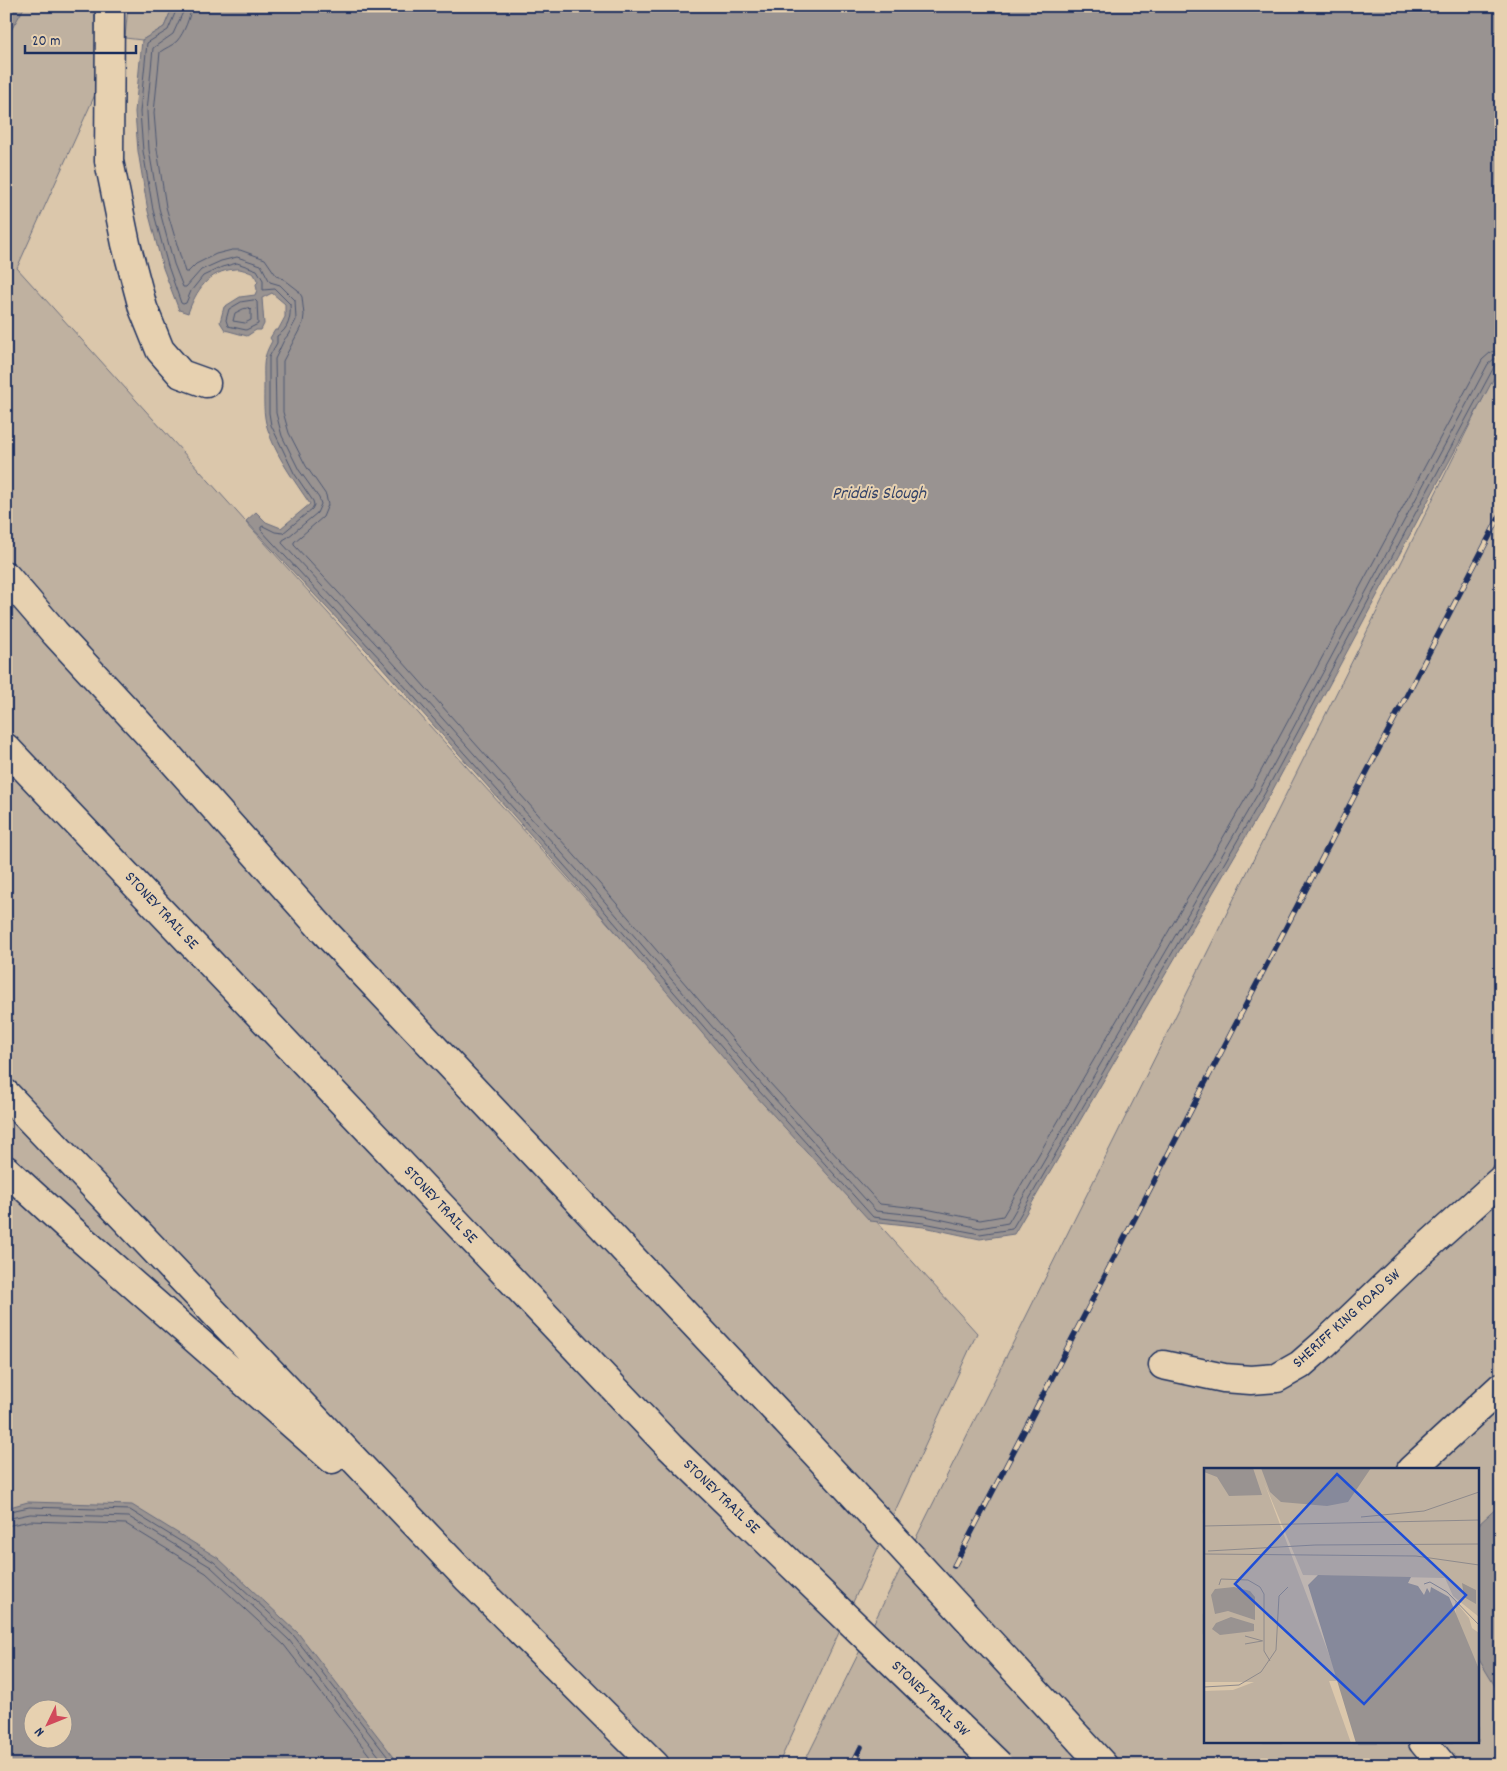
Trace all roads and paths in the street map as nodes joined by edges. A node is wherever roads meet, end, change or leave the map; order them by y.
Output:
1 (110, 6) edge
2 (206, 384) dead end
3 (6, 576) edge
4 (6, 748) edge
5 (6, 1094) edge
6 (6, 1170) edge
7 (1501, 1180) edge
8 (1163, 1365) dead end
9 (1501, 1387) edge
10 (1413, 1468) edge
11 (468, 1579) junction
12 (883, 1653) joint
13 (1425, 1744) edge
14 (655, 1765) edge
15 (999, 1765) edge
16 (1103, 1765) edge
17 (1442, 1765) edge

1 - 2 main road
3 - 16 main road, bridge
4 - 12 main road, STONEY TRAIL SE
5 - 11 main road
6 - 11 main road
7 - 8 main road, SHERIFF KING ROAD SW
9 - 10 main road
11 - 14 main road
12 - 15 main road, STONEY TRAIL SW, bridge
13 - 17 main road

